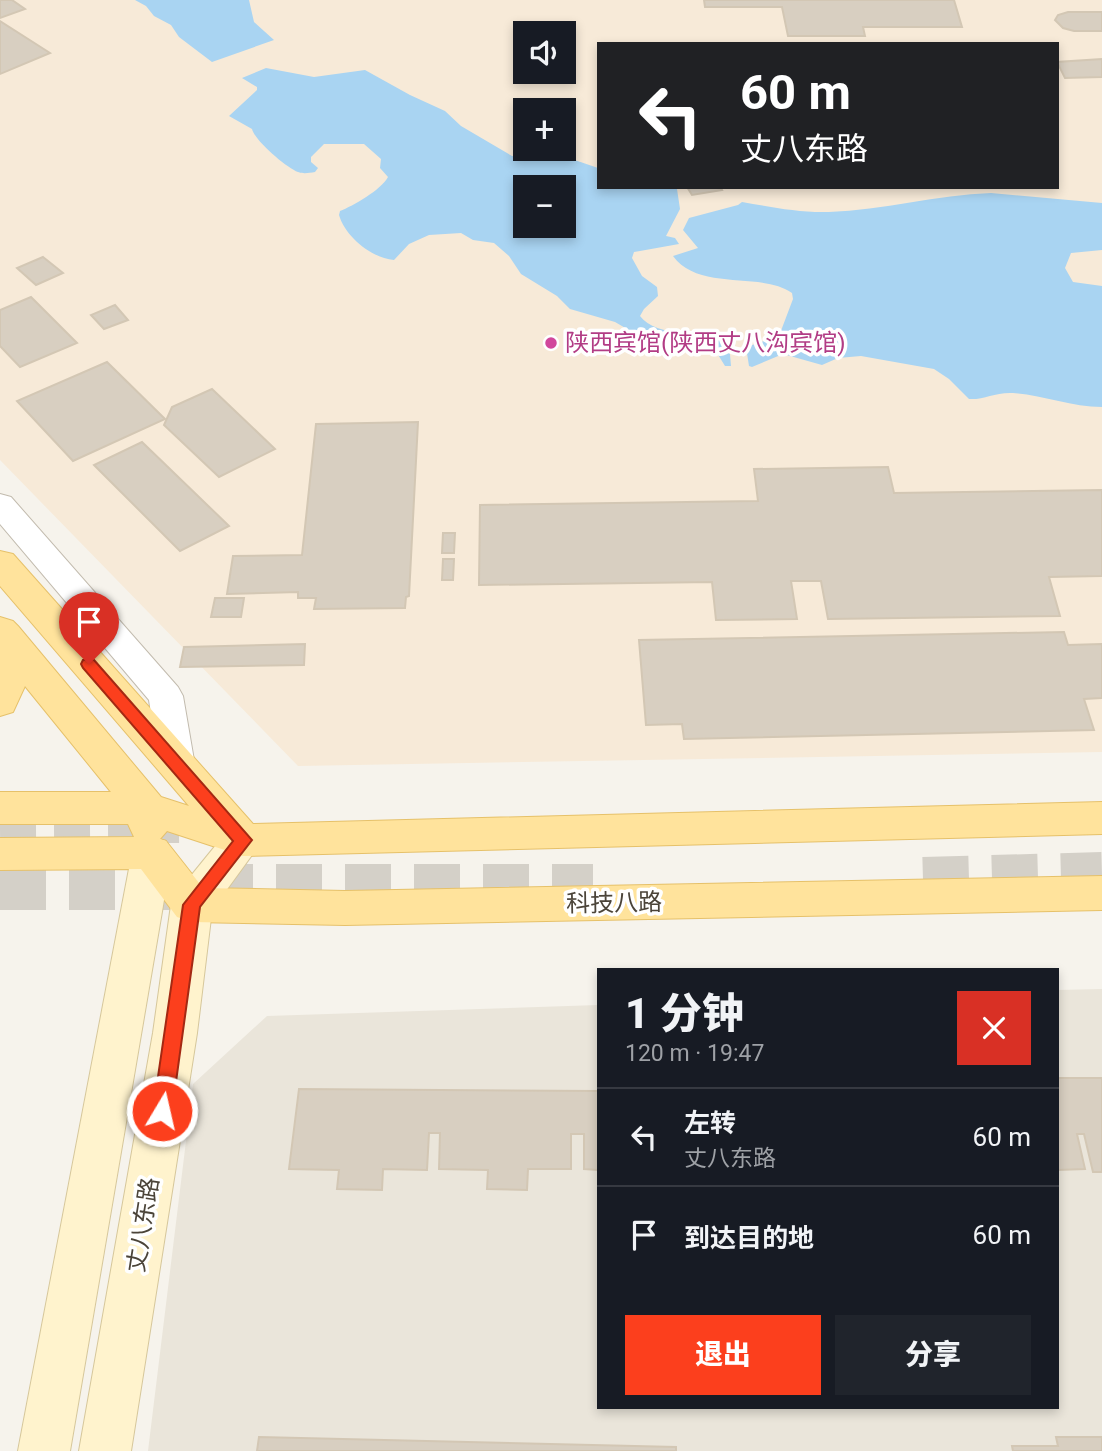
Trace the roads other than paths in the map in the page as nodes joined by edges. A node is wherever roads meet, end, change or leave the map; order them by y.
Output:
1 (0, 504) edge
2 (0, 564) edge
3 (2, 633) edge
4 (0, 702) edge
5 (177, 766) junction
6 (0, 808) edge
7 (147, 808) junction
8 (1102, 818) edge
9 (243, 840) junction
10 (152, 853) junction
11 (0, 854) edge
12 (1102, 893) edge
13 (192, 905) junction
14 (44, 1451) edge
15 (106, 1451) edge

1 - 5 street
2 - 5 main road
3 - 4 main road
3 - 7 main road
5 - 9 main road
6 - 7 main road
7 - 9 main road
7 - 10 main road
8 - 9 main road
9 - 13 street
10 - 11 main road
10 - 13 main road
10 - 14 street
12 - 13 main road, 科技八路
13 - 15 street, 丈八东路

